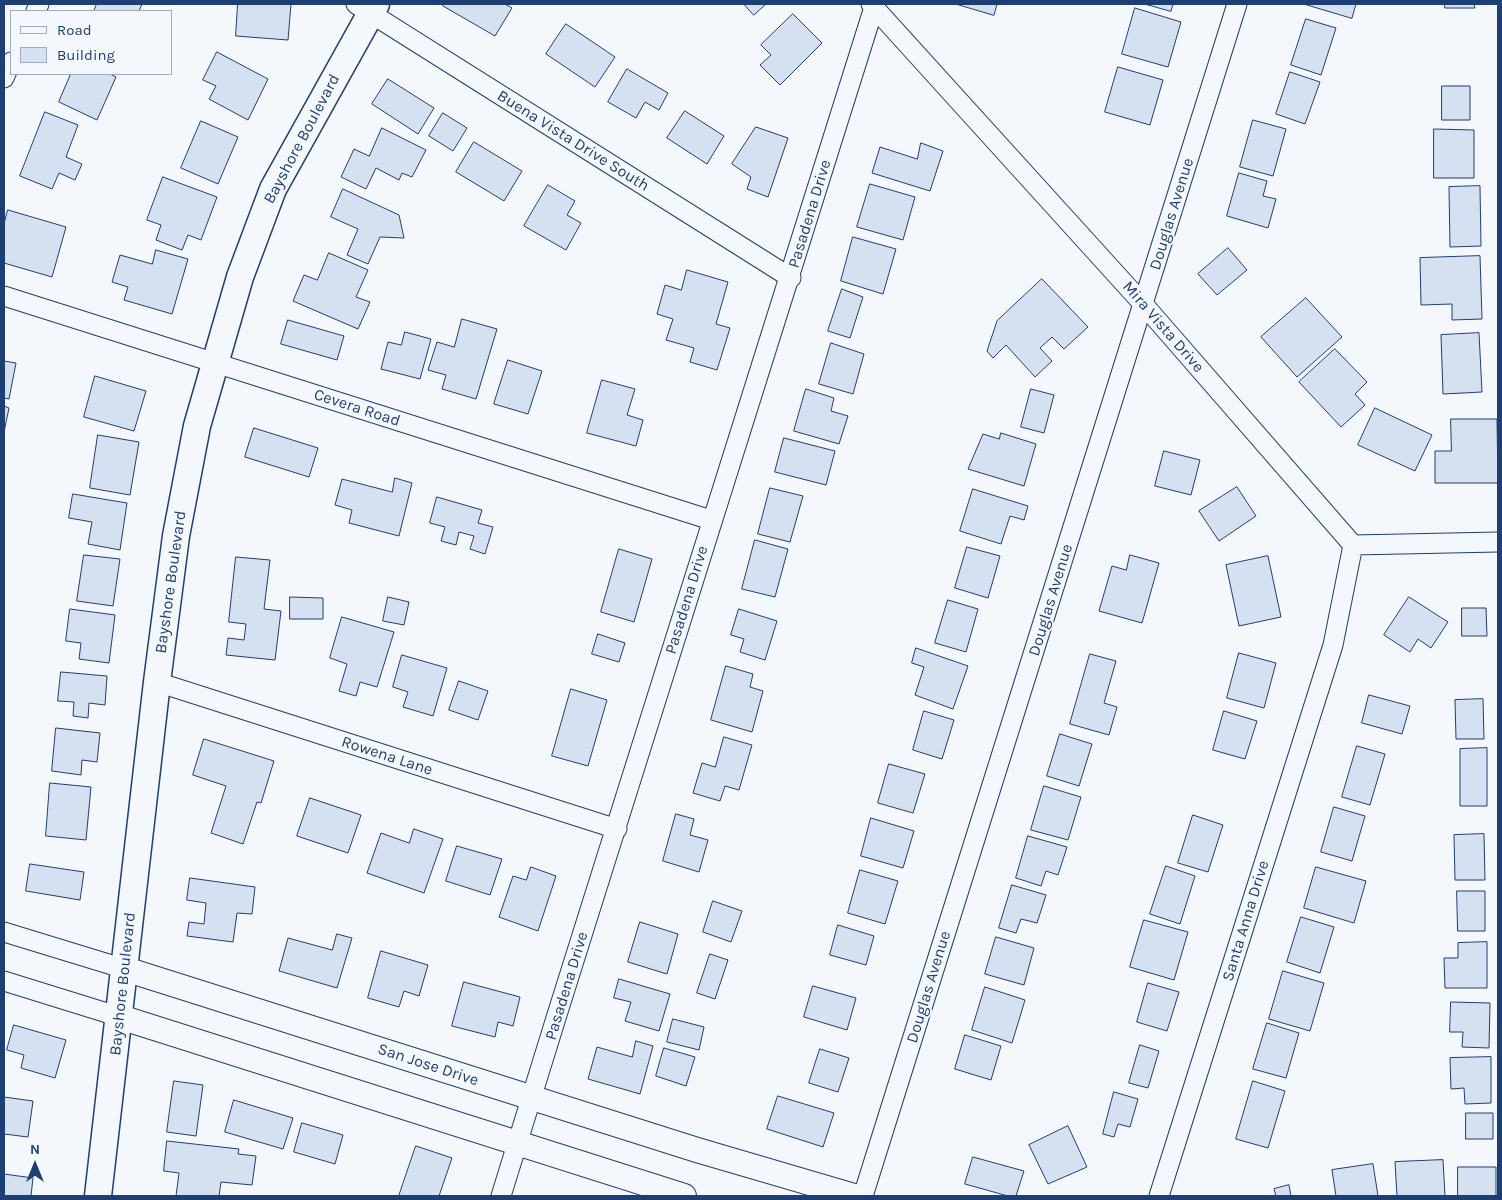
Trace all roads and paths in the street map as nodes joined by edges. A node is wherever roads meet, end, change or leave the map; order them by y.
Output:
1 (1237, 4) edge
2 (873, 5) edge
3 (367, 7) edge
4 (10, 64) edge
5 (4, 78) edge
6 (791, 278) junction
7 (4, 296) edge
8 (1144, 305) junction
9 (214, 363) junction
10 (711, 520) junction
11 (1498, 542) edge
12 (1354, 545) junction
13 (157, 682) junction
14 (616, 829) junction
15 (4, 932) edge
16 (125, 969) junction
17 (4, 981) edge
18 (120, 1018) junction
19 (532, 1098) junction
20 (517, 1143) junction
21 (98, 1196) edge
22 (501, 1196) edge
23 (684, 1196) edge
24 (854, 1196) edge
25 (863, 1196) edge
26 (1159, 1196) edge

1 - 8 street, Douglas Avenue
2 - 6 street, Pasadena Drive
2 - 8 street, Mira Vista Drive
3 - 6 street, Buena Vista Drive South
3 - 9 main road, Bayshore Boulevard
4 - 5 street
6 - 10 street, Pasadena Drive
7 - 9 street, Cevera Road
8 - 12 street, Mira Vista Drive
8 - 25 street, Douglas Avenue
9 - 10 street, Cevera Road
9 - 13 main road, Bayshore Boulevard
10 - 14 street, Pasadena Drive
11 - 12 street
12 - 26 street, Santa Anna Drive
13 - 14 street, Rowena Lane
13 - 16 main road, Bayshore Boulevard
14 - 19 street, Pasadena Drive
15 - 16 street, San Jose Drive
16 - 18 main road, Bayshore Boulevard
16 - 19 street, San Jose Drive
17 - 18 street
18 - 20 street
18 - 21 main road, Bayshore Boulevard
19 - 20 street, Pasadena Drive
19 - 24 street, San Jose Drive
20 - 22 street, Pasadena Drive
20 - 23 street

